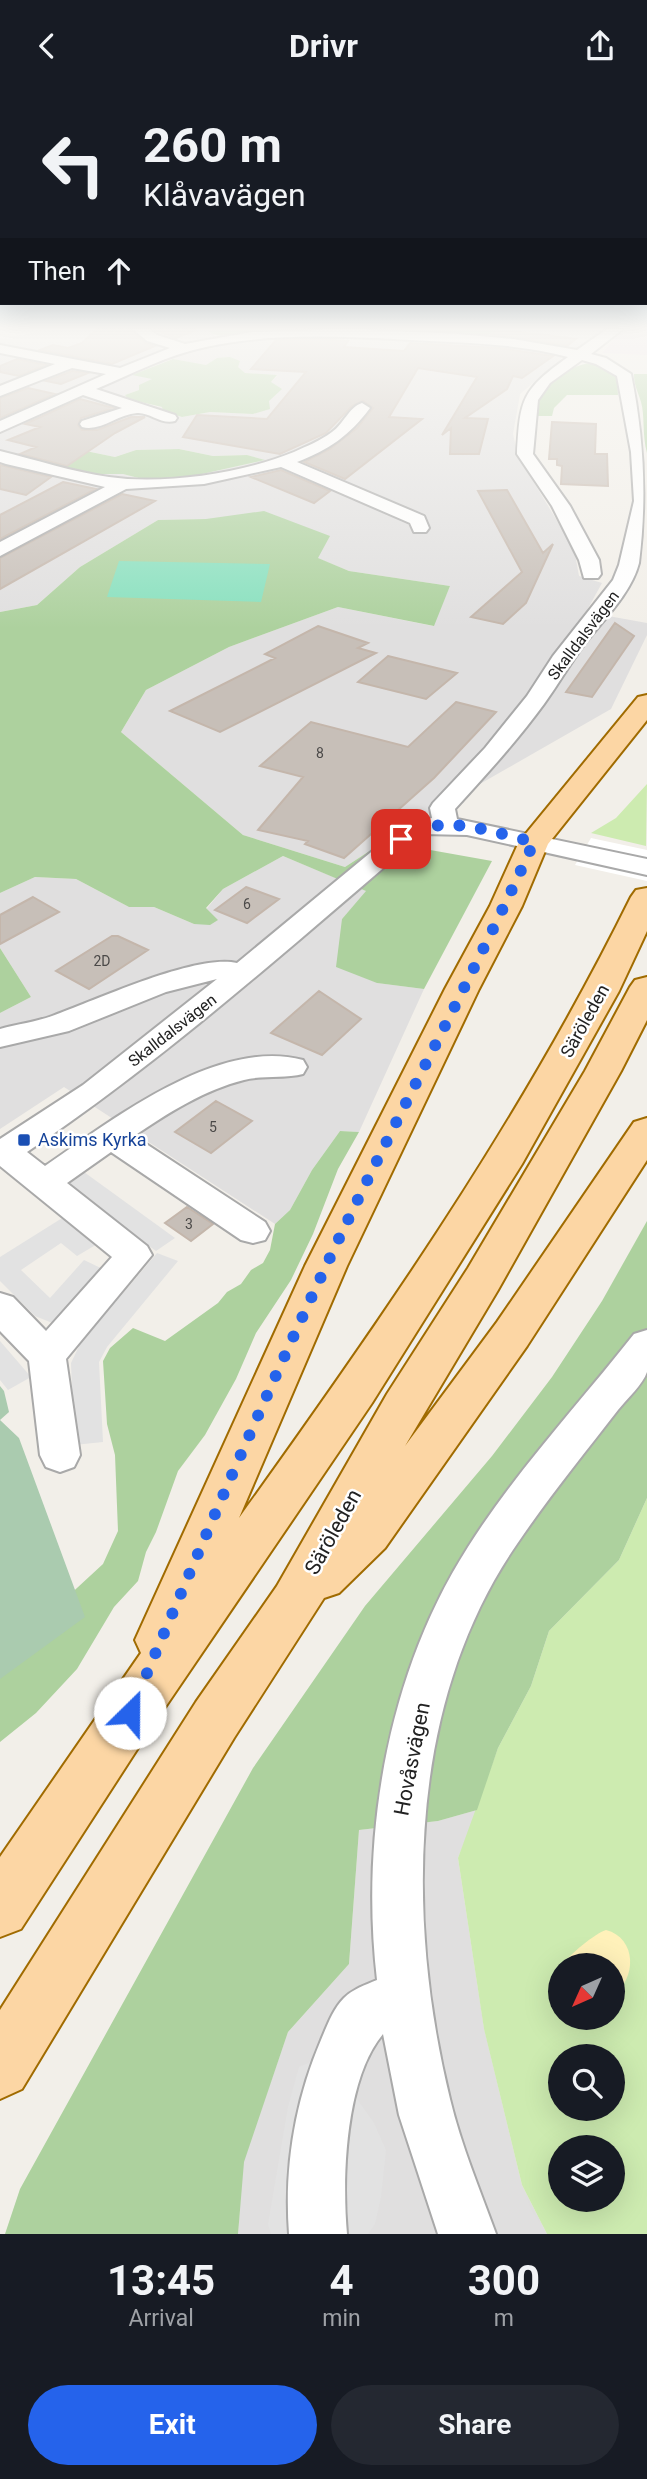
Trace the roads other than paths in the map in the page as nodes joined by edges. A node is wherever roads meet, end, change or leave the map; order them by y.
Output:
1 (344, 429) edge
2 (526, 429) edge
3 (635, 429) edge
4 (0, 456) edge
5 (281, 461) junction
6 (32, 466) junction
7 (11, 477) dead end
8 (123, 484) junction
9 (420, 528) dead end
10 (0, 550) edge
11 (605, 565) junction
12 (647, 703) edge
13 (446, 825) junction
14 (534, 842) junction
15 (647, 867) edge
16 (647, 897) edge
17 (242, 974) junction
18 (647, 987) edge
19 (2, 1039) edge
20 (292, 1067) dead end
21 (647, 1131) edge
22 (112, 1137) junction
23 (3, 1153) edge
24 (45, 1182) junction
25 (253, 1231) dead end
26 (0, 1307) edge
27 (647, 1344) edge
28 (47, 1356) junction
29 (60, 1455) dead end
30 (295, 1602) junction
31 (130, 1713) junction
32 (0, 1909) edge
33 (406, 1997) junction
34 (0, 2067) edge
35 (318, 2234) edge
36 (467, 2234) edge

1 - 5 street
2 - 11 street
3 - 11 street, Skalldalsvägen
4 - 6 street
5 - 8 street
5 - 9 street
6 - 7 street
6 - 8 street
8 - 10 street
11 - 13 street, Skalldalsvägen
12 - 14 main road
13 - 14 street
13 - 17 street, Skalldalsvägen
14 - 15 street
14 - 31 main road
16 - 31 main road, Säröleden
17 - 19 street
17 - 23 street, Skalldalsvägen
18 - 30 main road, Säröleden
20 - 22 street
21 - 30 main road
22 - 24 street
22 - 25 street
23 - 24 street
24 - 28 street
26 - 28 street
27 - 33 street, Hovåsvägen
28 - 29 street
30 - 34 main road, Säröleden
31 - 32 main road, Säröleden
33 - 35 street
33 - 36 street, Hovåsvägen

